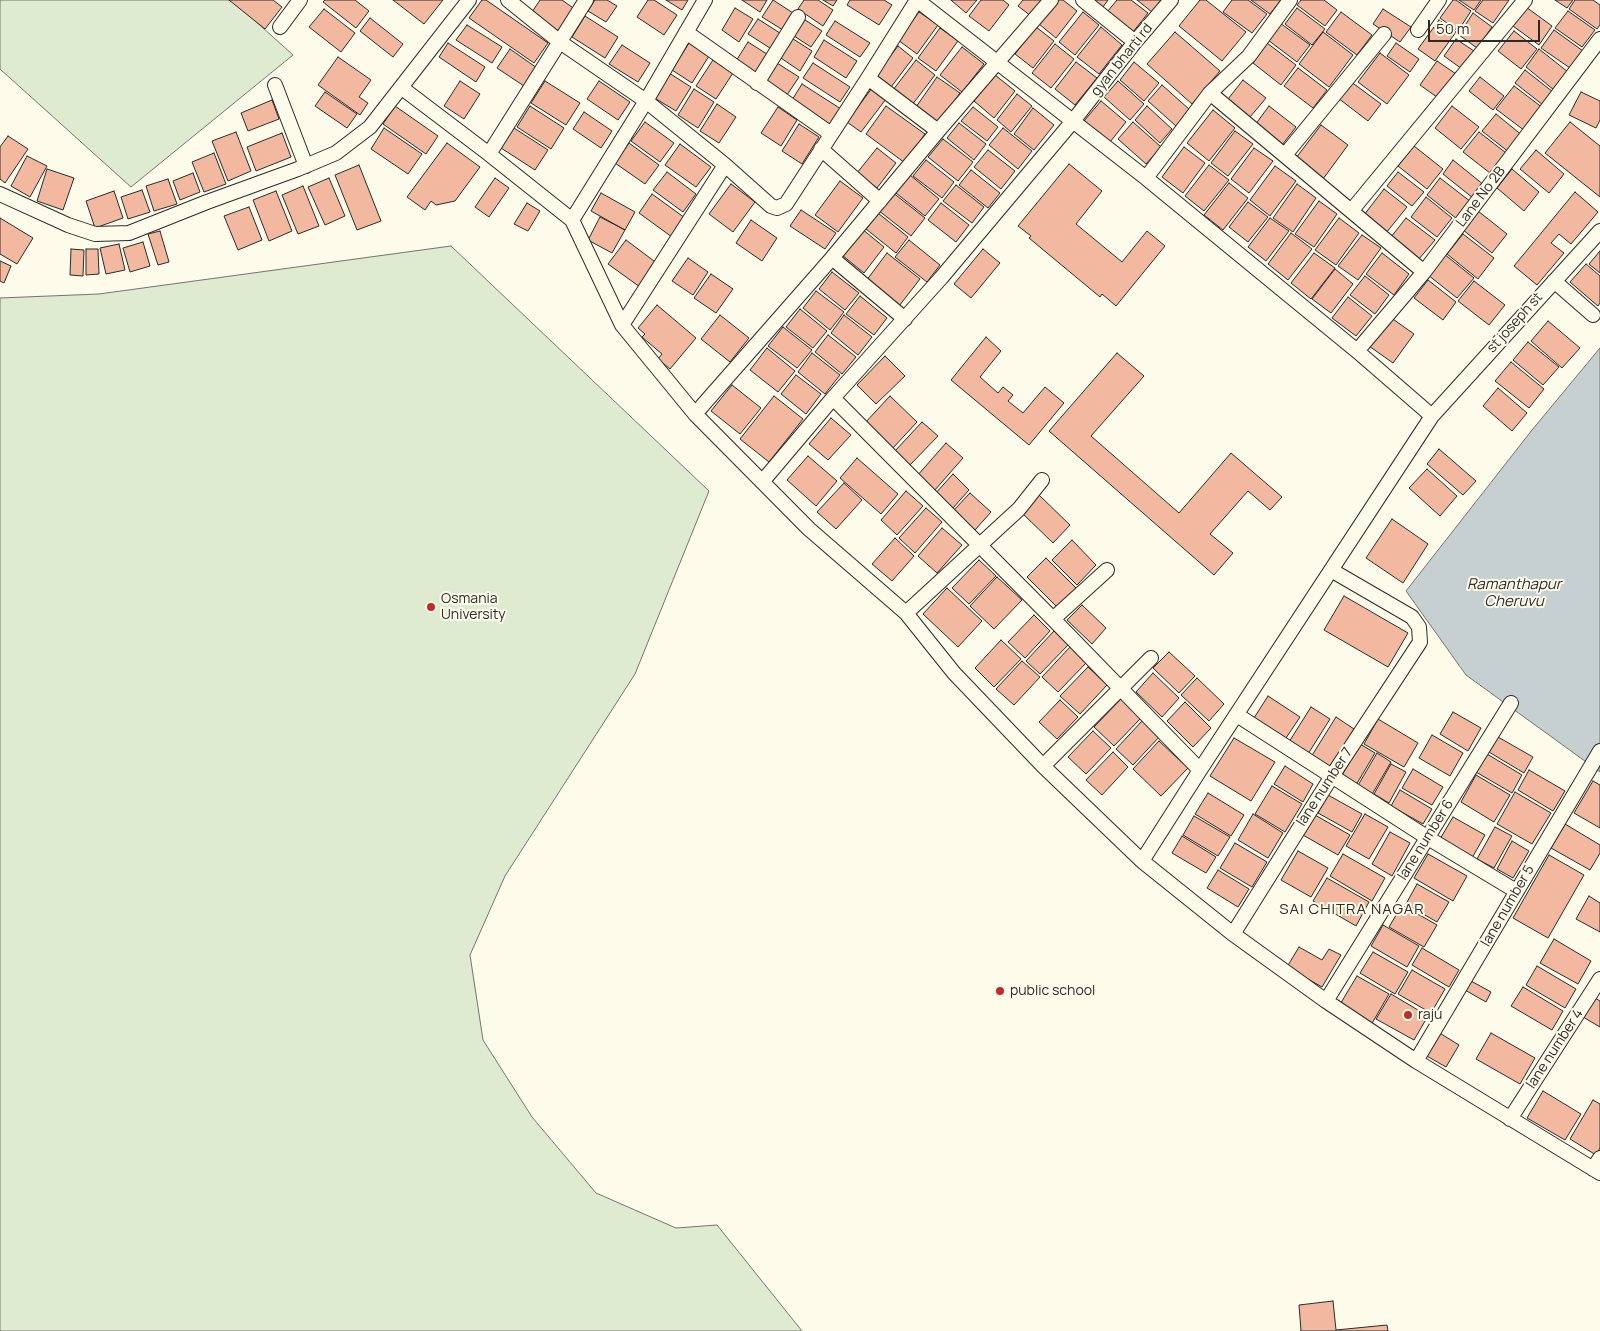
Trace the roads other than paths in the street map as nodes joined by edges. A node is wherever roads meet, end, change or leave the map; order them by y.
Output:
1 (300, 0) edge
2 (470, 0) edge
3 (508, 0) edge
4 (586, 0) edge
5 (705, 0) edge
6 (1051, 0) edge
7 (1084, 0) edge
8 (1171, 0) edge
9 (1290, 0) edge
10 (1439, 0) edge
11 (1525, 0) edge
12 (798, 16) dead end
13 (280, 27) dead end
14 (1418, 30) dead end
15 (686, 32) junction
16 (1384, 34) dead end
17 (1600, 39) edge
18 (560, 42) junction
19 (1135, 42) junction
20 (998, 62) junction
21 (868, 78) junction
22 (757, 83) junction
23 (275, 85) dead end
24 (402, 88) junction
25 (1210, 93) junction
26 (646, 101) junction
27 (1073, 121) junction
28 (938, 131) junction
29 (831, 134) junction
30 (822, 149) junction
31 (489, 154) junction
32 (1285, 155) junction
33 (725, 165) junction
34 (306, 166) junction
35 (1146, 178) junction
36 (0, 194) edge
37 (880, 201) junction
38 (1352, 210) junction
39 (572, 220) junction
40 (1600, 231) edge
41 (832, 258) junction
42 (1424, 272) junction
43 (1554, 281) junction
44 (1593, 315) dead end
45 (905, 319) junction
46 (622, 325) junction
47 (1357, 350) junction
48 (833, 398) junction
49 (695, 414) junction
50 (1432, 416) junction
51 (1042, 480) dead end
52 (762, 482) junction
53 (979, 544) junction
54 (1107, 570) dead end
55 (1331, 570) junction
56 (906, 613) junction
57 (1053, 619) junction
58 (1151, 658) dead end
59 (1120, 688) junction
60 (1511, 704) dead end
61 (1237, 714) junction
62 (1600, 751) edge
63 (1043, 766) junction
64 (1200, 770) junction
65 (1332, 776) junction
66 (1428, 838) junction
67 (1142, 861) junction
68 (1516, 891) junction
69 (1233, 934) junction
70 (1600, 979) edge
71 (1326, 1001) junction
72 (1416, 1061) junction
73 (1510, 1119) junction
74 (1598, 1167) edge

1 - 13 street
2 - 24 street
3 - 18 street
4 - 18 street
5 - 15 street
6 - 20 street
7 - 19 street
8 - 19 street, gyan bharti rd
9 - 25 street
10 - 14 street
11 - 38 street
12 - 22 street
15 - 22 street
15 - 26 street
16 - 32 street
17 - 42 street, Lane No 2B
18 - 26 street
18 - 31 street
19 - 27 street, gyan bharti rd
20 - 21 street
20 - 27 street
20 - 28 street
21 - 28 street
21 - 29 street
22 - 29 street
23 - 34 street
24 - 31 street
24 - 34 street
25 - 32 street
25 - 35 street
26 - 33 street
26 - 39 street
27 - 35 street
27 - 45 street, gyan bharti rd
28 - 37 street
29 - 30 street
30 - 33 street
30 - 37 street
31 - 39 street
32 - 38 street
33 - 46 street
34 - 36 street
35 - 47 street
37 - 41 street
38 - 42 street
39 - 46 street
40 - 43 street, st joseph st
41 - 45 street
41 - 49 street
42 - 47 street, Lane No 2B
43 - 44 street
43 - 50 street, st joseph st
45 - 48 street, gyan bharti rd
46 - 49 street
47 - 50 street
48 - 52 street, gyan bharti rd
48 - 53 street
49 - 52 street
50 - 55 street, st joseph st
51 - 53 street
52 - 56 street
53 - 56 street
53 - 57 street
54 - 57 street
55 - 61 street, st joseph st
55 - 65 street, lane number 7
56 - 63 street
57 - 59 street
58 - 59 street
59 - 63 street
59 - 64 street
60 - 66 street, lane number 6
61 - 64 street, st joseph st
61 - 65 street
62 - 68 street, lane number 5
63 - 67 street
64 - 67 street, st joseph st
65 - 66 street
65 - 69 street, lane number 7
66 - 68 street
66 - 71 street, lane number 6
67 - 69 street
68 - 72 street, lane number 5
69 - 71 street
70 - 73 street, lane number 4
71 - 72 street
72 - 73 street
73 - 74 street

